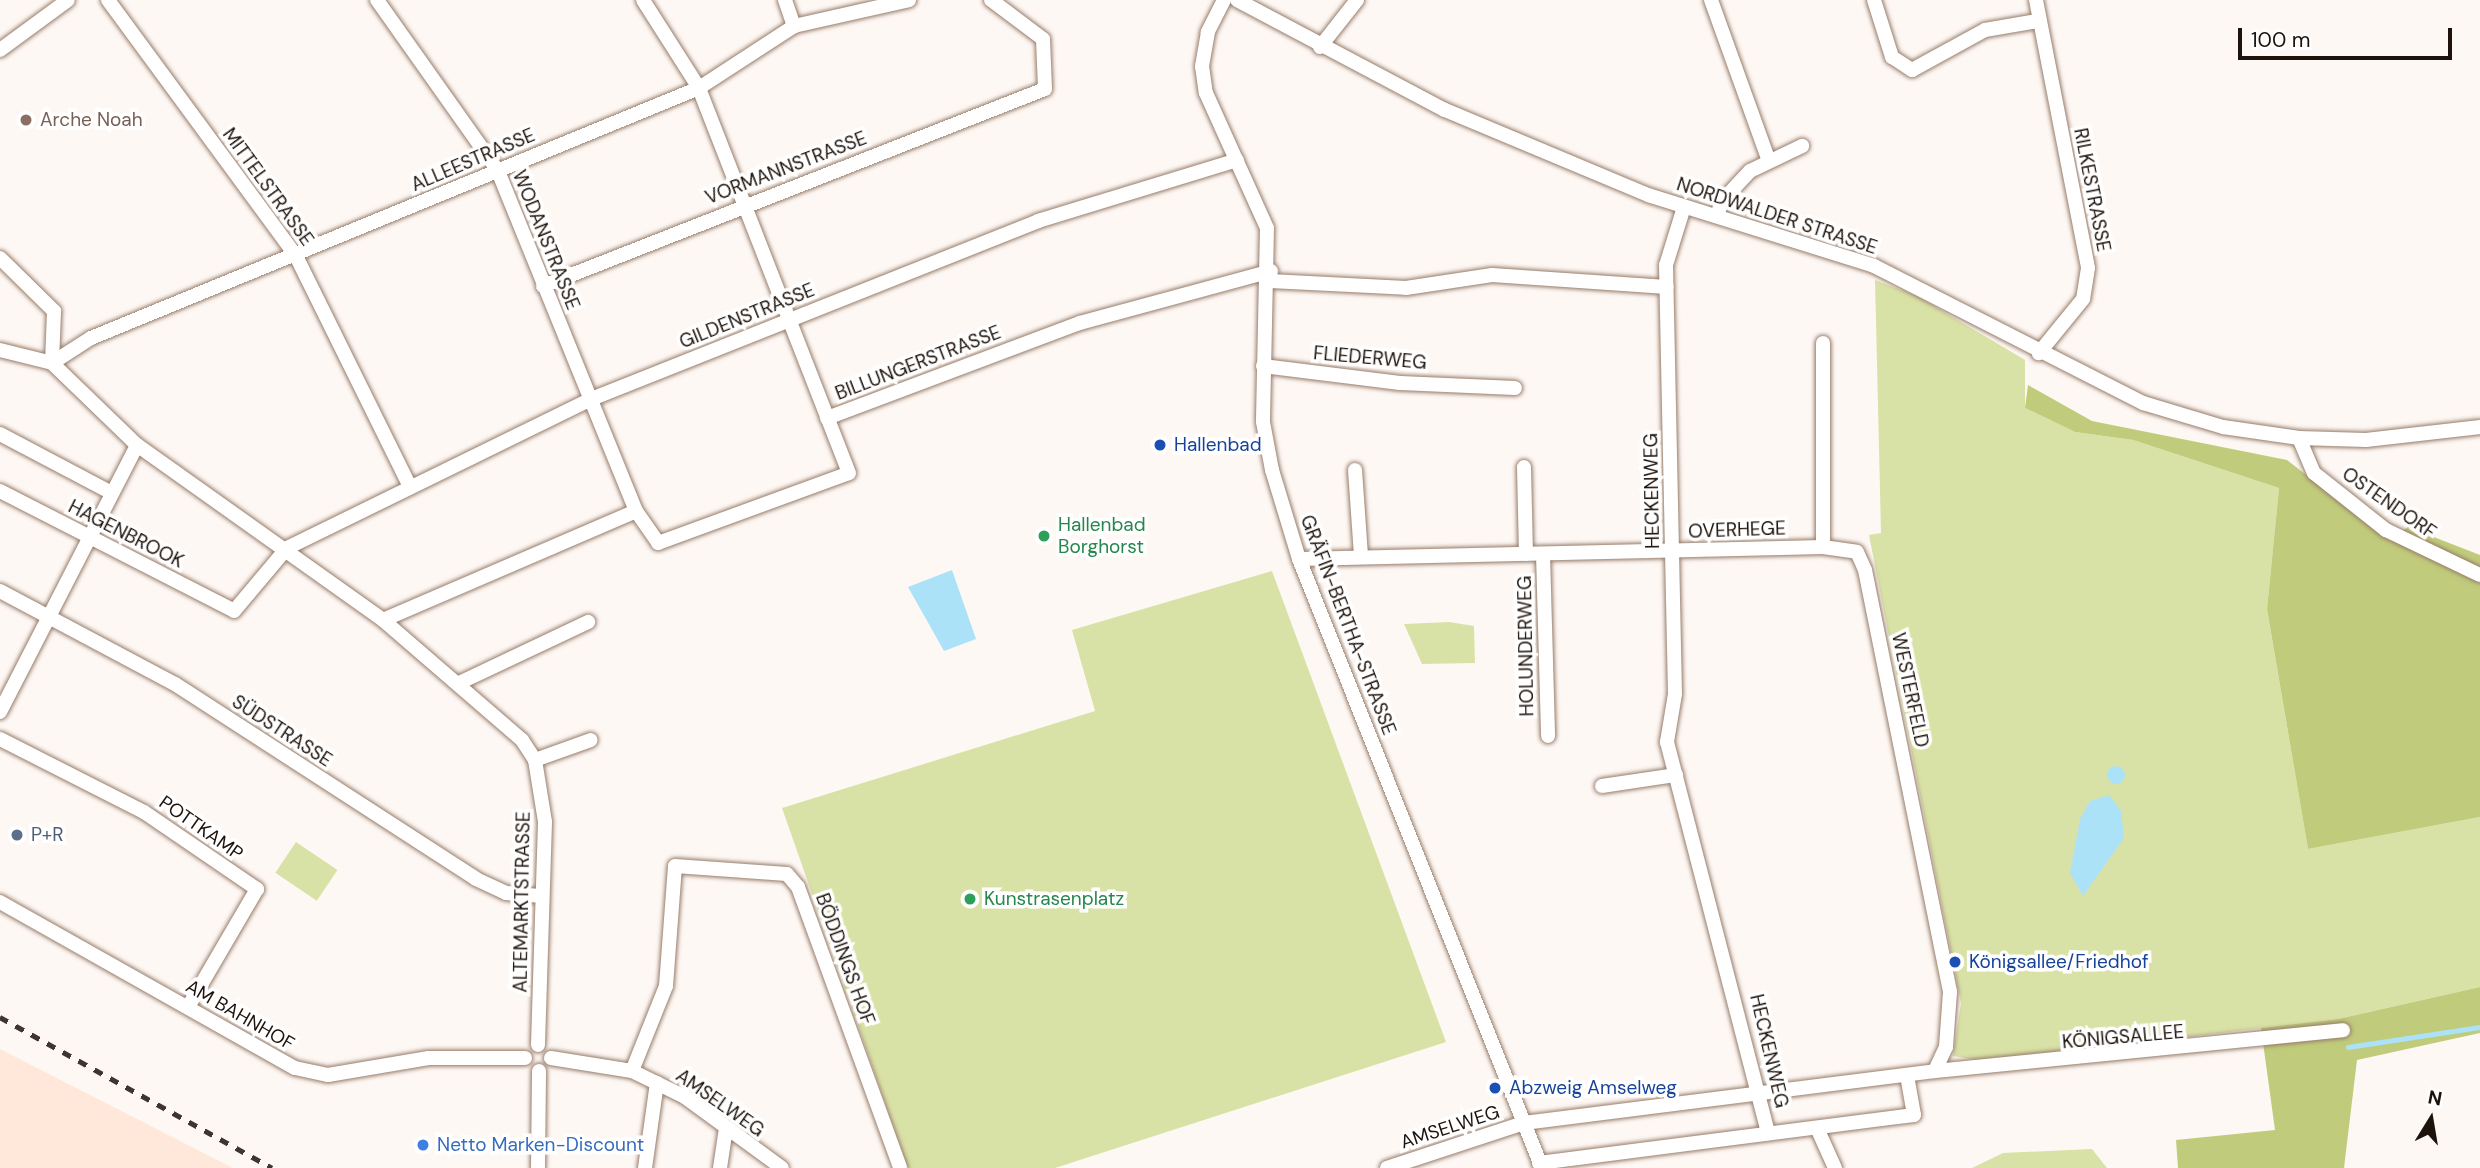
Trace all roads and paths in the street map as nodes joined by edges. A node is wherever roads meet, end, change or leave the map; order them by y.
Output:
1 (68, 0) edge
2 (108, 0) edge
3 (377, 0) edge
4 (643, 0) edge
5 (785, 0) edge
6 (909, 0) edge
7 (991, 0) edge
8 (1224, 0) edge
9 (1237, 0) edge
10 (1357, 0) edge
11 (1711, 0) edge
12 (1874, 0) edge
13 (2036, 0) edge
14 (2037, 21) junction
15 (794, 26) junction
16 (1321, 47) junction
17 (0, 50) edge
18 (699, 88) junction
19 (1802, 146) dead end
20 (1768, 158) junction
21 (1237, 160) junction
22 (498, 171) junction
23 (741, 205) junction
24 (1684, 207) junction
25 (1717, 216) junction
26 (296, 256) junction
27 (0, 258) edge
28 (1270, 276) junction
29 (543, 286) junction
30 (1667, 287) junction
31 (787, 321) junction
32 (1823, 343) dead end
33 (0, 350) edge
34 (2039, 353) junction
35 (52, 363) junction
36 (1263, 366) junction
37 (1515, 388) dead end
38 (589, 400) junction
39 (827, 418) junction
40 (2480, 427) edge
41 (0, 434) edge
42 (2299, 438) junction
43 (137, 445) junction
44 (1524, 467) dead end
45 (1355, 470) dead end
46 (410, 487) junction
47 (0, 491) edge
48 (110, 492) junction
49 (636, 511) junction
50 (89, 536) junction
51 (1823, 547) junction
52 (287, 548) junction
53 (1673, 551) junction
54 (1526, 554) junction
55 (1543, 554) junction
56 (1361, 555) junction
57 (1299, 559) junction
58 (2480, 575) edge
59 (0, 591) edge
60 (51, 617) junction
61 (383, 620) junction
62 (588, 622) dead end
63 (459, 683) junction
64 (0, 712) edge
65 (1548, 736) dead end
66 (0, 738) edge
67 (591, 740) dead end
68 (535, 760) junction
69 (1676, 775) junction
70 (1602, 786) dead end
71 (542, 896) junction
72 (0, 902) edge
73 (187, 1007) junction
74 (2343, 1030) dead end
75 (538, 1045) junction
76 (525, 1058) junction
77 (551, 1058) junction
78 (1935, 1070) junction
79 (539, 1071) junction
80 (632, 1071) junction
81 (1907, 1076) junction
82 (657, 1083) junction
83 (1762, 1095) junction
84 (1524, 1124) junction
85 (726, 1128) junction
86 (1817, 1128) junction
87 (1768, 1133) junction
88 (1541, 1165) edge
89 (538, 1168) edge
90 (645, 1168) edge
91 (720, 1168) edge
92 (782, 1168) edge
93 (900, 1168) edge
94 (1387, 1168) edge
95 (1835, 1168) edge

1 - 17 street
2 - 26 street, MITTELSTRASSE
3 - 22 street, WODANSTRASSE
4 - 18 street
5 - 15 street
6 - 15 street, ALLEESTRASSE
7 - 23 street, VORMANNSTRASSE
8 - 21 street, GRÄFIN-BERTHA-STRASSE
9 - 16 street, NORDWALDER STRASSE
10 - 16 street
11 - 20 street
12 - 14 street
13 - 14 street, RILKESTRASSE
14 - 34 street, RILKESTRASSE
15 - 18 street, ALLEESTRASSE
16 - 24 street, NORDWALDER STRASSE
18 - 22 street, ALLEESTRASSE
18 - 23 street
19 - 20 street
20 - 25 street
21 - 28 street, GRÄFIN-BERTHA-STRASSE
21 - 31 street, GILDENSTRASSE
22 - 26 street, ALLEESTRASSE
22 - 29 street, WODANSTRASSE
23 - 29 street, VORMANNSTRASSE
23 - 31 street
24 - 25 street, NORDWALDER STRASSE
24 - 30 street, HECKENWEG
25 - 34 street, NORDWALDER STRASSE
26 - 35 street, ALLEESTRASSE
26 - 46 street, MITTELSTRASSE
27 - 35 street
28 - 30 street, BILLUNGERSTRASSE
28 - 36 street, GRÄFIN-BERTHA-STRASSE
28 - 39 street, BILLUNGERSTRASSE
29 - 38 street, WODANSTRASSE
30 - 53 street, HECKENWEG
31 - 38 street, GILDENSTRASSE
31 - 39 street
32 - 51 street
33 - 35 street
34 - 42 street, NORDWALDER STRASSE
35 - 43 street
36 - 37 street, FLIEDERWEG
36 - 57 street, GRÄFIN-BERTHA-STRASSE
38 - 46 street, GILDENSTRASSE
38 - 49 street, BILLUNGERSTRASSE
39 - 49 street, BILLUNGERSTRASSE
40 - 42 street, NORDWALDER STRASSE
41 - 48 street
42 - 58 street, OSTENDORF
43 - 48 street
43 - 52 street
44 - 54 street
45 - 56 street
46 - 52 street, GILDENSTRASSE
47 - 50 street, HAGENBROOK
48 - 50 street
49 - 61 street
50 - 52 street, HAGENBROOK
50 - 60 street
51 - 53 street, OVERHEGE
51 - 78 street, WESTERFELD
52 - 61 street
53 - 55 street, OVERHEGE
53 - 69 street, HECKENWEG
54 - 55 street, OVERHEGE
54 - 56 street, OVERHEGE
55 - 65 street, HOLUNDERWEG
56 - 57 street, OVERHEGE
57 - 84 street, GRÄFIN-BERTHA-STRASSE
59 - 60 street, SÜDSTRASSE
60 - 64 street
60 - 71 street, SÜDSTRASSE
61 - 63 street
62 - 63 street
63 - 68 street
66 - 73 street, POTTKAMP
67 - 68 street
68 - 71 street, ALTEMARKTSTRASSE
69 - 70 street
69 - 83 street, HECKENWEG
71 - 75 street, ALTEMARKTSTRASSE
72 - 73 street, AM BAHNHOF
73 - 76 street, AM BAHNHOF
74 - 78 street, KÖNIGSALLEE
75 - 76 street
75 - 77 street
76 - 79 street
77 - 79 street
77 - 80 street, AMSELWEG
78 - 81 street, KÖNIGSALLEE
79 - 89 street
80 - 82 street, AMSELWEG
80 - 93 street, BÖDDINGS HOF
81 - 83 street, KÖNIGSALLEE
81 - 86 street
82 - 85 street, AMSELWEG
82 - 90 street
83 - 84 street, KÖNIGSALLEE
83 - 87 street, HECKENWEG
84 - 88 street, GRÄFIN-BERTHA-STRASSE
84 - 94 street, AMSELWEG
85 - 91 street
85 - 92 street, AMSELWEG
86 - 87 street
86 - 95 street
87 - 88 street

